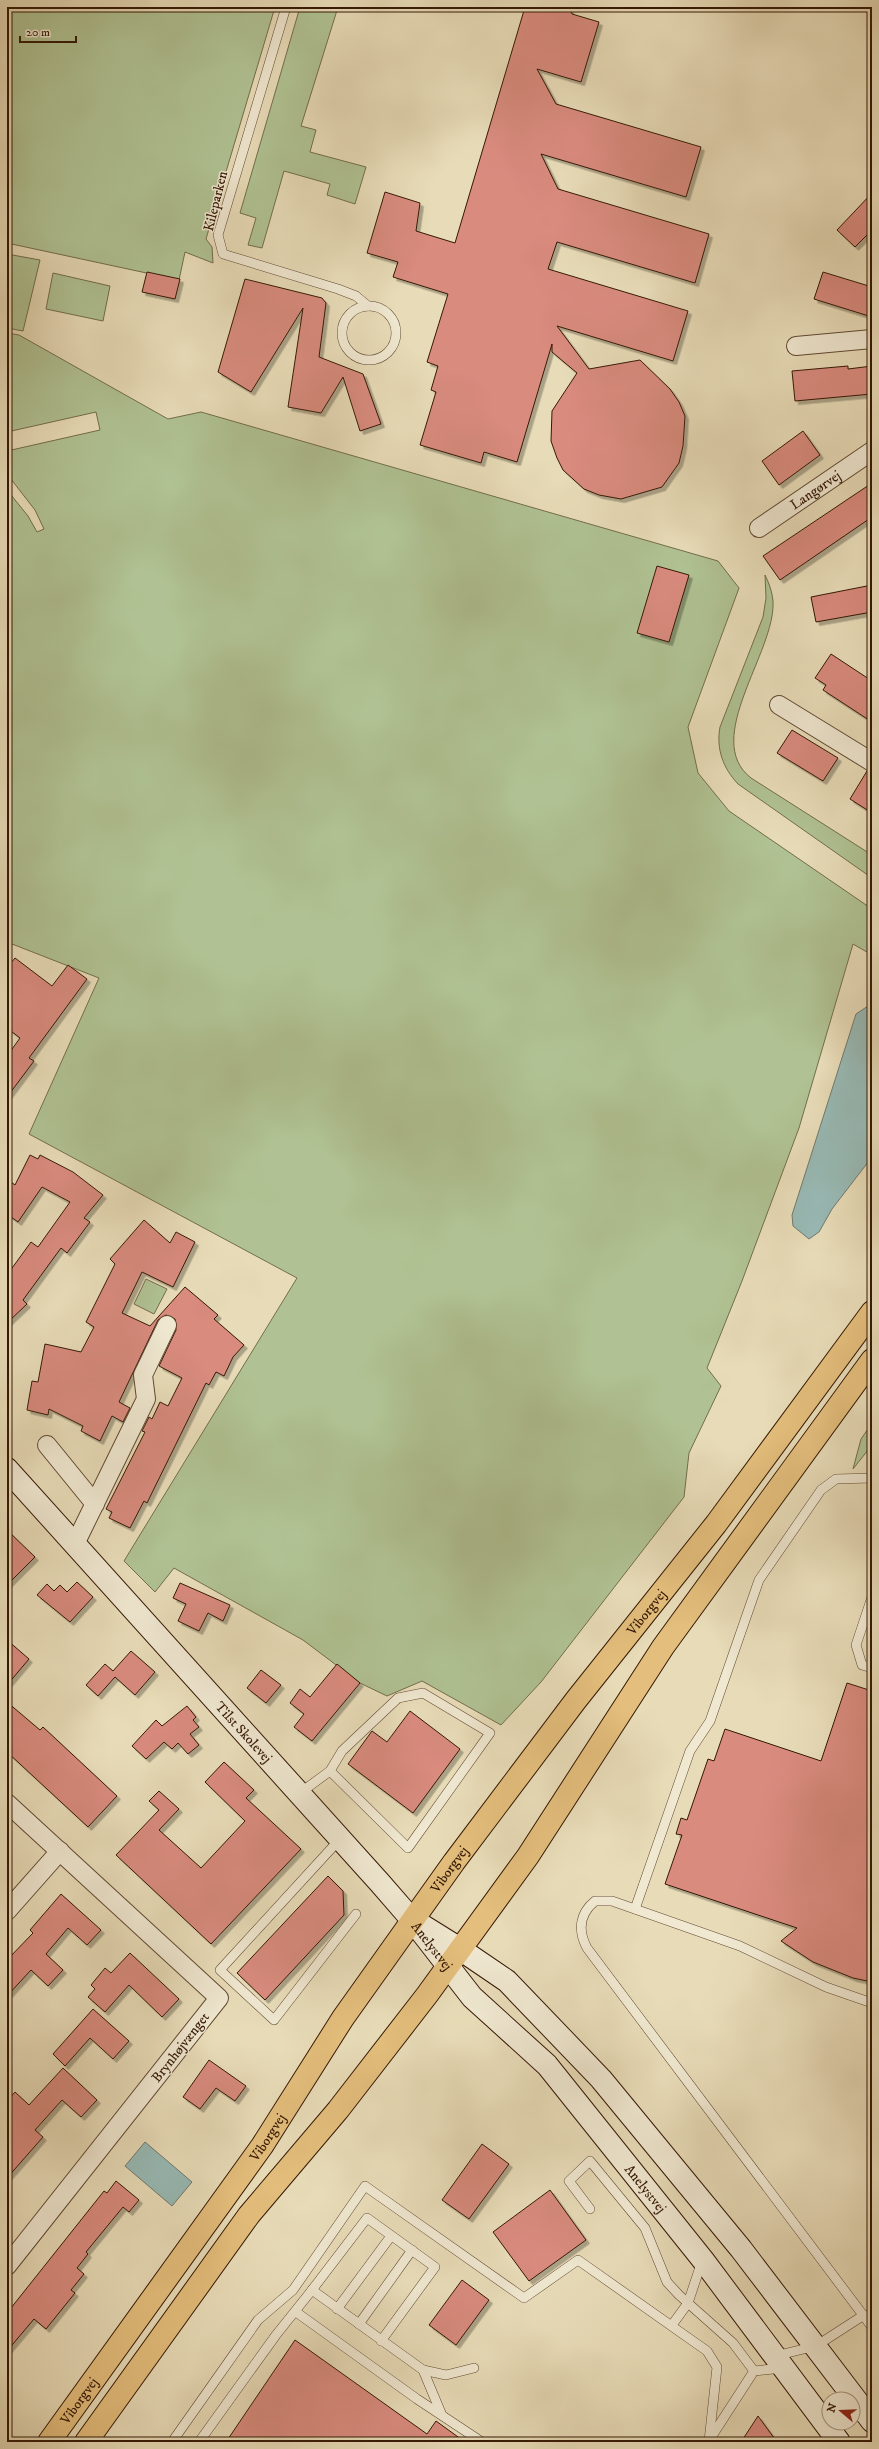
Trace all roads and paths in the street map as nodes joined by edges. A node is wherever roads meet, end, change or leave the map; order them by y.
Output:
1 (286, 7) edge
2 (368, 306) junction
3 (872, 339) edge
4 (796, 346) dead end
5 (872, 451) edge
6 (759, 528) dead end
7 (779, 705) dead end
8 (872, 762) edge
9 (872, 1312) edge
10 (167, 1325) dead end
11 (872, 1360) edge
12 (47, 1445) dead end
13 (7, 1469) edge
14 (872, 1478) edge
15 (95, 1504) junction
16 (75, 1544) junction
17 (872, 1597) edge
18 (872, 1668) edge
19 (330, 1771) junction
20 (300, 1793) junction
21 (7, 1803) edge
22 (340, 1839) junction
23 (60, 1851) junction
24 (635, 1909) junction
25 (7, 1911) edge
26 (356, 1914) dead end
27 (413, 1921) junction
28 (454, 1957) junction
29 (872, 2003) edge
30 (590, 2209) dead end
31 (391, 2236) junction
32 (412, 2250) junction
33 (703, 2260) junction
34 (7, 2266) edge
35 (312, 2290) junction
36 (688, 2303) junction
37 (338, 2309) junction
38 (296, 2312) junction
39 (864, 2315) junction
40 (359, 2324) junction
41 (672, 2326) junction
42 (872, 2326) edge
43 (381, 2340) junction
44 (816, 2346) junction
45 (779, 2362) junction
46 (474, 2368) dead end
47 (423, 2370) junction
48 (754, 2372) junction
49 (441, 2413) junction
50 (872, 2421) edge
51 (49, 2442) edge
52 (86, 2442) edge
53 (172, 2442) edge
54 (199, 2442) edge
55 (482, 2442) edge
56 (708, 2442) edge
57 (839, 2442) edge

1 - 2 lane, Kileparken
2 - 2 lane, Kileparken
3 - 4 street
5 - 6 street, Langørvej
7 - 8 street
9 - 27 main road, Viborgvej
10 - 15 street
11 - 28 main road
12 - 15 street
13 - 16 street, Tilst Skolevej
14 - 24 lane
15 - 16 street
16 - 20 street, Tilst Skolevej
17 - 18 lane
19 - 19 lane
19 - 20 lane
20 - 22 street, Tilst Skolevej
21 - 23 street, Brynhøjvænget
22 - 26 lane
22 - 27 street, Tilst Skolevej
23 - 25 street
23 - 34 street, Brynhøjvænget
24 - 29 lane
24 - 39 lane
27 - 28 street, Anelystvej
27 - 51 main road, Viborgvej
28 - 33 street, Anelystvej
28 - 44 street, Anelystvej
28 - 52 main road
30 - 36 lane
31 - 32 lane
31 - 35 lane
31 - 37 lane
32 - 40 lane
32 - 43 lane
33 - 36 lane
33 - 45 street, Anelystvej
35 - 37 lane
35 - 38 lane
36 - 41 lane
36 - 48 lane
37 - 40 lane
38 - 49 lane
38 - 54 lane
39 - 42 lane
39 - 44 lane
40 - 43 lane
41 - 53 lane
41 - 56 lane
43 - 47 lane
44 - 45 lane
44 - 50 street, Anelystvej
45 - 48 lane
45 - 57 street, Anelystvej
46 - 47 lane
47 - 49 lane
48 - 56 lane
49 - 55 lane

